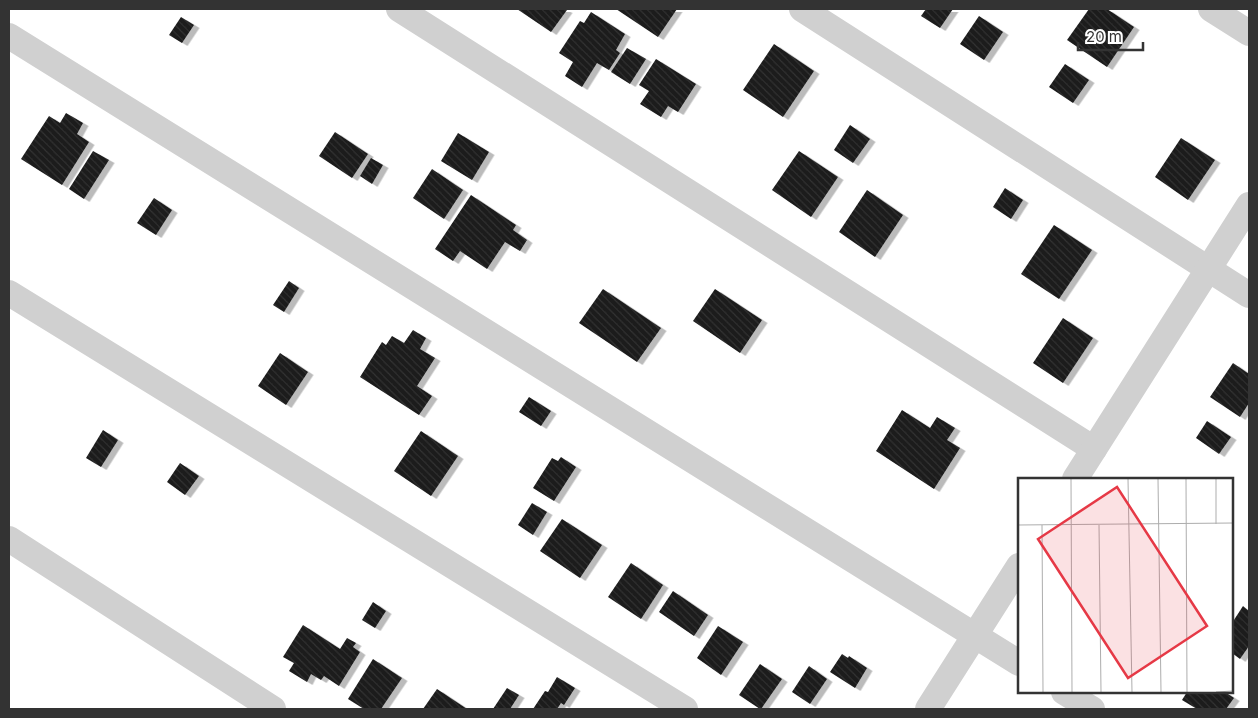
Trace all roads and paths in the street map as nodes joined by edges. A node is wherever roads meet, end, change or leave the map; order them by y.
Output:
1 (399, 9) edge
2 (802, 9) edge
3 (1211, 9) edge
4 (1249, 33) edge
5 (9, 36) edge
6 (1249, 205) edge
7 (1209, 269) junction
8 (9, 293) edge
9 (1249, 295) edge
10 (1094, 450) junction
11 (1076, 478) edge
12 (9, 539) edge
13 (1018, 568) edge
14 (975, 636) junction
15 (1018, 663) edge
16 (1066, 693) edge
17 (273, 709) edge
18 (685, 709) edge
19 (928, 709) edge
20 (1092, 709) edge

1 - 10 street
2 - 7 street
3 - 4 street
5 - 14 street
6 - 7 street
7 - 9 street
7 - 10 street
8 - 18 street
10 - 11 street
12 - 17 street
13 - 14 street
14 - 15 street
14 - 19 street
16 - 20 street

